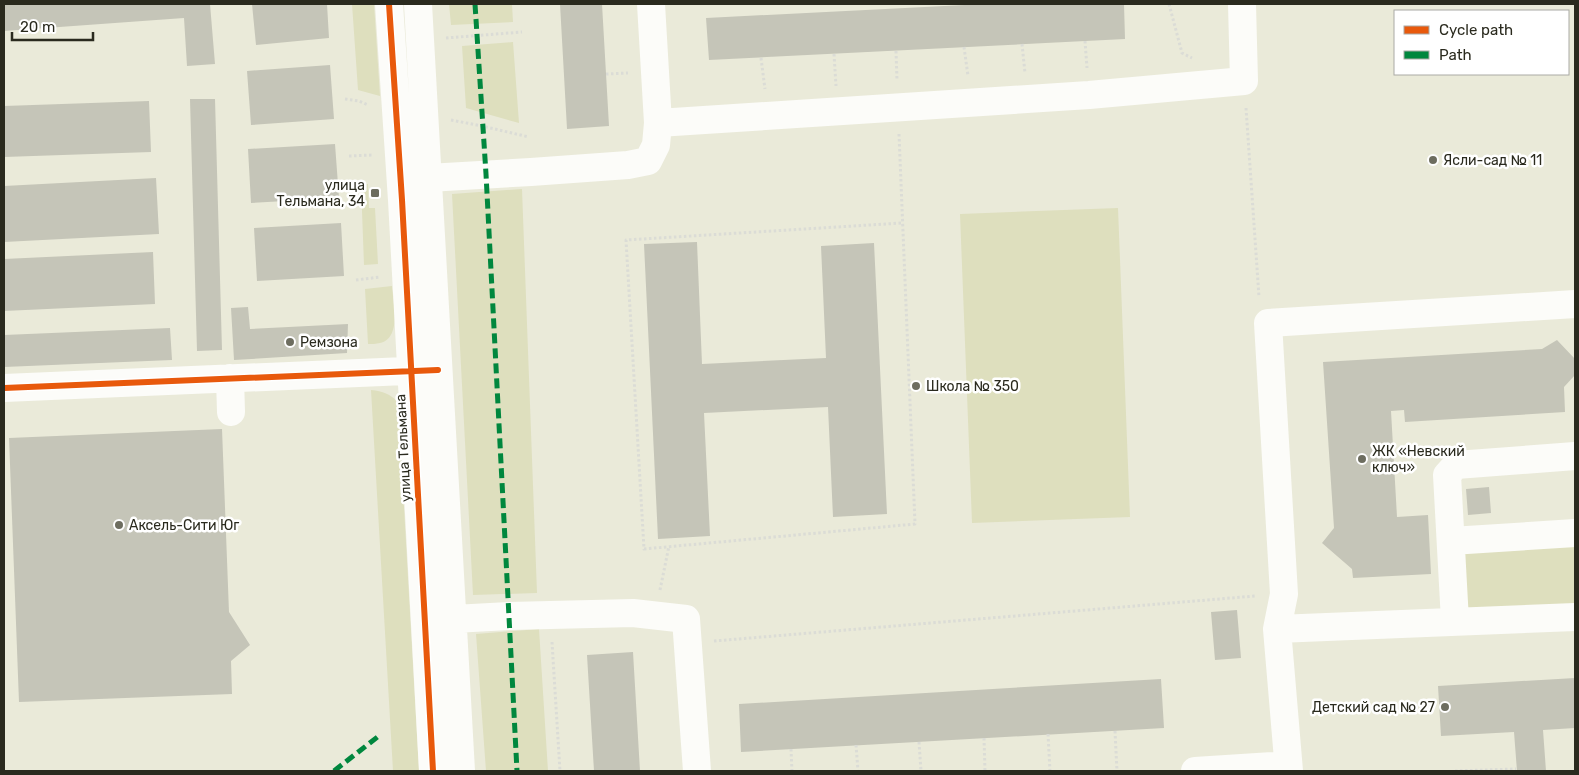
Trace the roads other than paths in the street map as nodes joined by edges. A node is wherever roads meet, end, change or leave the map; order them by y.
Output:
1 (390, 4) edge
2 (418, 4) edge
3 (651, 4) edge
4 (1242, 4) edge
5 (658, 123) junction
6 (428, 178) junction
7 (1575, 304) edge
8 (425, 371) junction
9 (230, 378) junction
10 (4, 388) edge
11 (231, 412) dead end
12 (1575, 456) edge
13 (1575, 533) edge
14 (1451, 542) junction
15 (1575, 617) edge
16 (452, 619) junction
17 (424, 621) junction
18 (1455, 621) junction
19 (1277, 629) junction
20 (1288, 768) edge
21 (433, 771) edge
22 (461, 771) edge
23 (697, 771) edge
24 (1195, 771) edge

1 - 8 street, улица Тельмана
2 - 6 street, улица Тельмана
3 - 5 street
4 - 5 street
5 - 6 street
6 - 8 street, улица Тельмана
7 - 19 street
8 - 9 street
8 - 16 street, улица Тельмана
8 - 17 street, улица Тельмана
9 - 10 street
9 - 11 street
12 - 14 street
13 - 14 street
14 - 18 street
15 - 18 street
16 - 17 street
16 - 22 street, улица Тельмана
16 - 23 street
17 - 21 street, улица Тельмана
18 - 19 street
19 - 20 street
20 - 24 street

